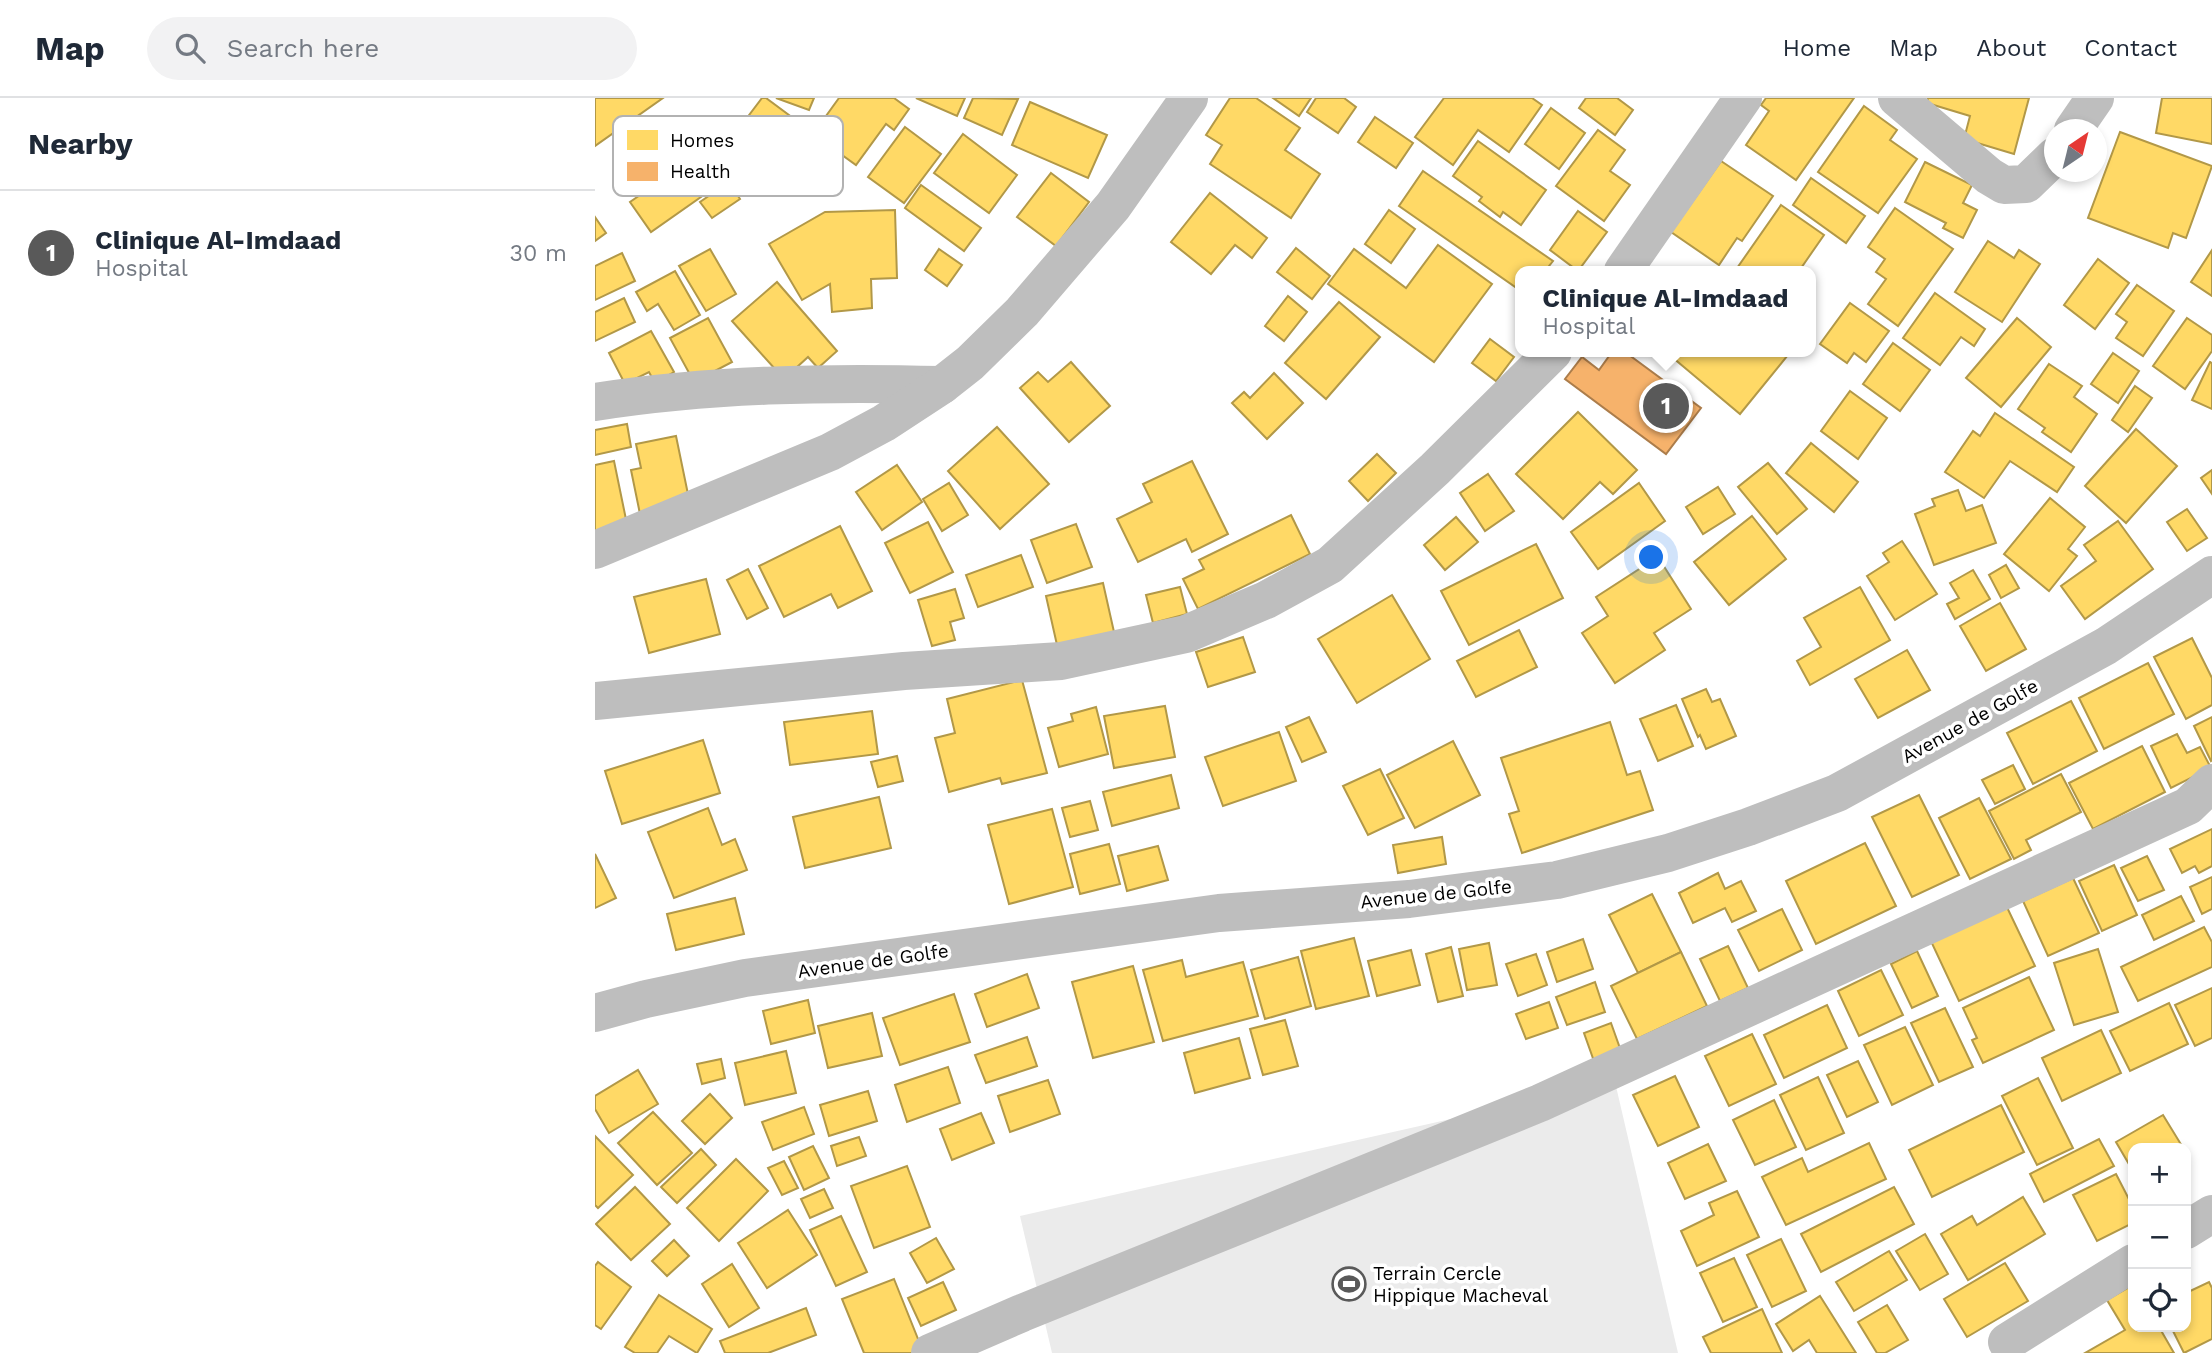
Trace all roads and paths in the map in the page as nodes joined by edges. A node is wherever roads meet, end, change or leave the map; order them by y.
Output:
1 (1189, 98) edge
2 (1743, 98) edge
3 (1897, 98) edge
4 (2095, 98) edge
5 (2081, 119) edge
6 (2044, 167) edge
7 (1626, 266) edge
8 (1548, 357) edge
9 (942, 385) junction
10 (595, 402) edge
11 (595, 550) edge
12 (2212, 575) edge
13 (595, 701) edge
14 (2212, 783) edge
15 (595, 1013) edge
16 (2212, 1214) edge
17 (2191, 1227) edge
18 (2128, 1266) edge
19 (2007, 1342) dead end
20 (930, 1353) edge

1 - 9 street
2 - 7 street
3 - 6 street
4 - 5 street
8 - 13 street
9 - 10 street
9 - 11 street
12 - 15 street, Avenue de Golfe
14 - 20 street
16 - 17 street
18 - 19 street

